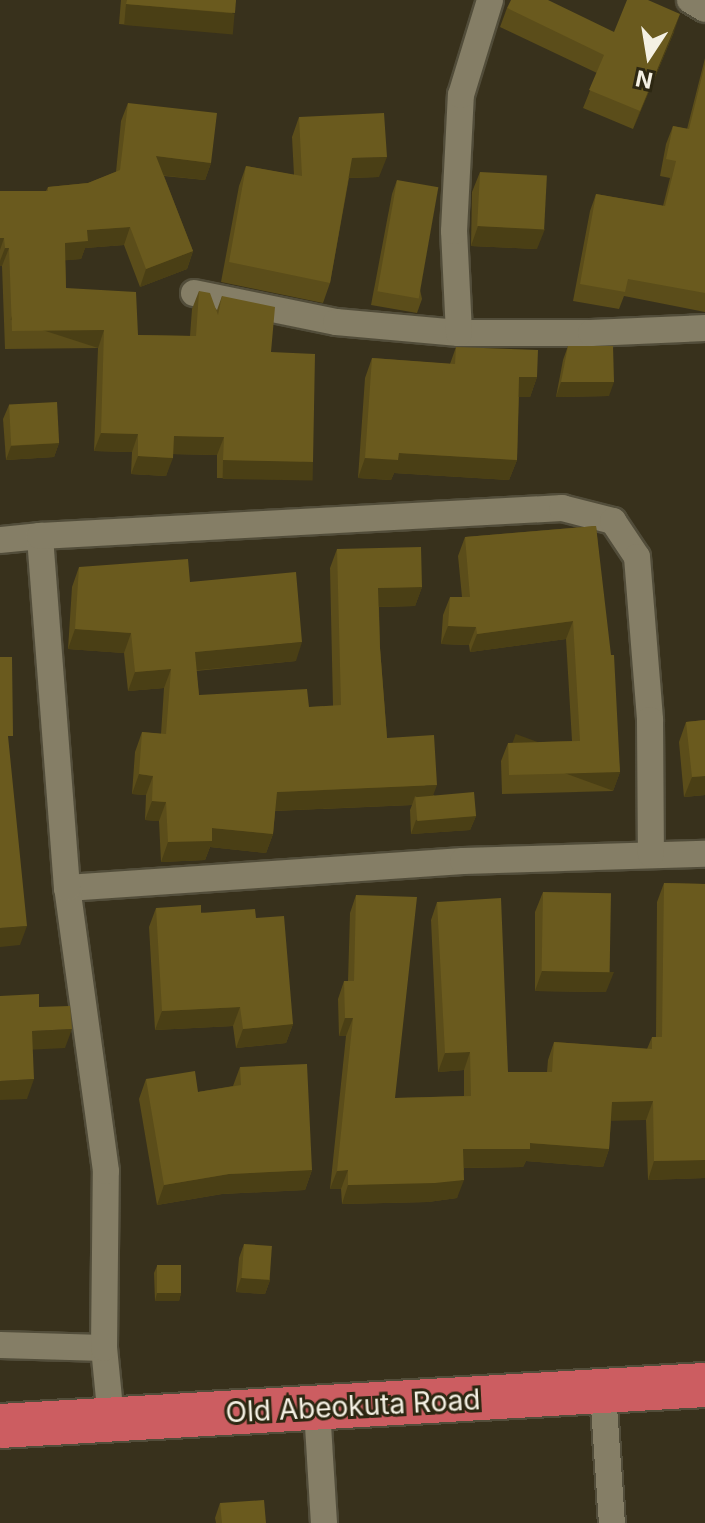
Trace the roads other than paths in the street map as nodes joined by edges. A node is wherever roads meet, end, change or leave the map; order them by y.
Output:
1 (490, 0) edge
2 (690, 0) edge
3 (705, 9) edge
4 (194, 293) dead end
5 (705, 328) edge
6 (459, 333) junction
7 (40, 536) junction
8 (0, 540) edge
9 (651, 854) junction
10 (705, 854) edge
11 (67, 888) junction
12 (0, 1345) edge
13 (104, 1348) junction
14 (705, 1385) edge
15 (603, 1392) junction
16 (317, 1409) junction
17 (111, 1419) junction
18 (0, 1426) edge
19 (324, 1523) edge
20 (612, 1523) edge

1 - 6 street
2 - 3 street
4 - 6 street
5 - 6 street
7 - 8 street
7 - 9 street
7 - 11 street
9 - 10 street
9 - 11 street
11 - 13 street
12 - 13 street
13 - 17 street
14 - 15 highway, Old Abeokuta Road
15 - 16 highway, Old Abeokuta Road
15 - 20 street
16 - 17 highway, Old Abeokuta Road
16 - 19 street
17 - 18 highway, Old Abeokuta Road

